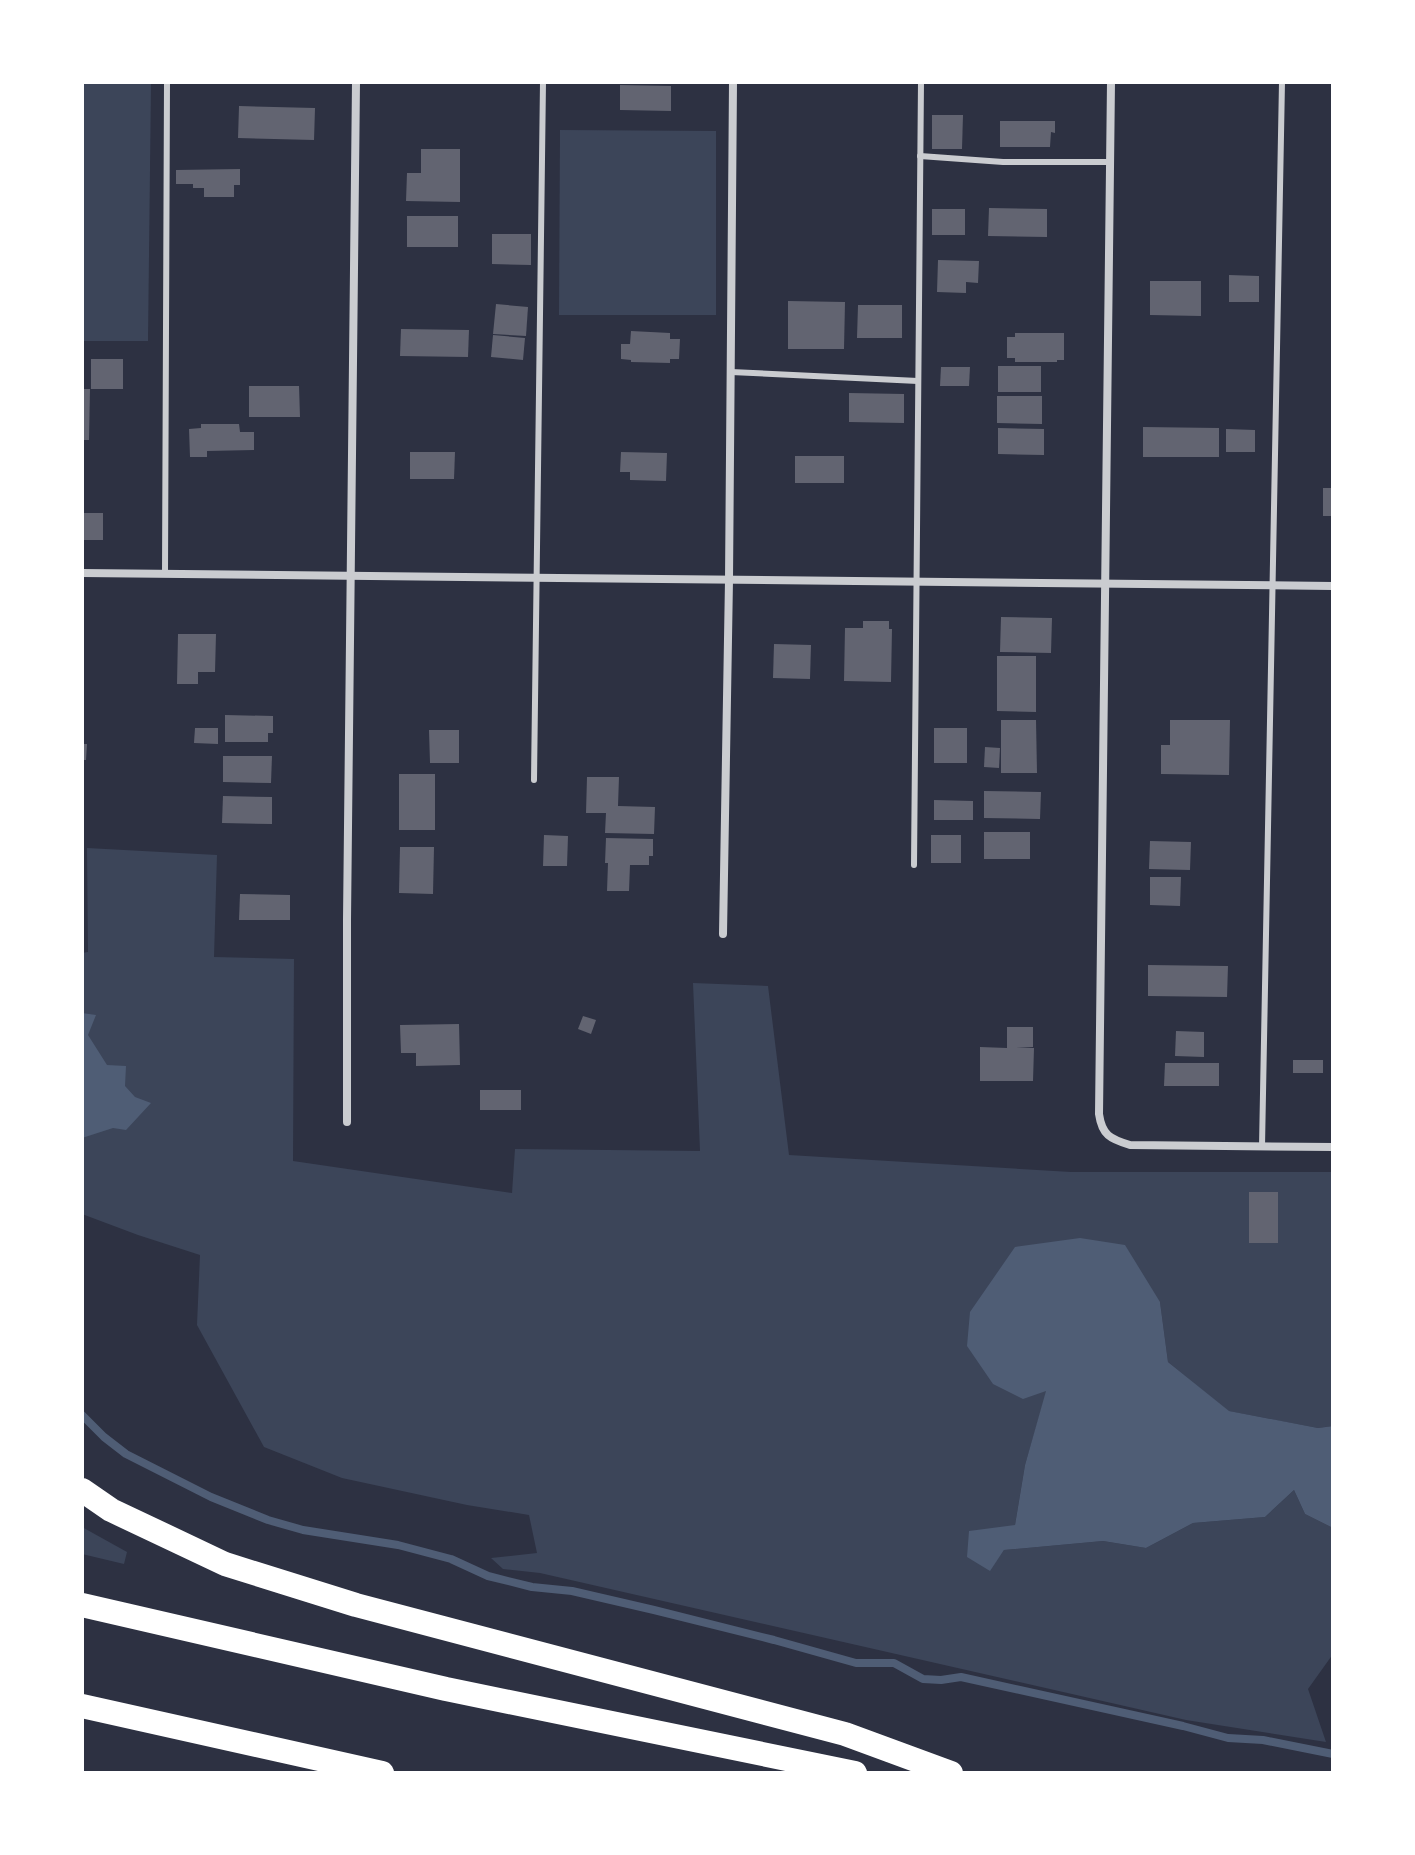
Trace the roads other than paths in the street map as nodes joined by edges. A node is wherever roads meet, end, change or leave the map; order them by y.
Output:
1 (167, 82) edge
2 (356, 82) edge
3 (543, 82) edge
4 (733, 82) edge
5 (921, 82) edge
6 (1111, 82) edge
7 (1282, 82) edge
8 (920, 156) junction
9 (1111, 162) junction
10 (731, 372) junction
11 (918, 381) junction
12 (82, 573) edge
13 (165, 574) junction
14 (351, 576) junction
15 (537, 578) junction
16 (729, 580) junction
17 (916, 581) junction
18 (1106, 584) junction
19 (1272, 585) junction
20 (1333, 586) edge
21 (534, 780) dead end
22 (914, 865) dead end
23 (723, 934) dead end
24 (347, 1122) dead end
25 (1262, 1147) junction
26 (1333, 1147) edge
27 (82, 1490) edge
28 (82, 1605) edge
29 (82, 1706) edge
30 (382, 1773) edge
31 (855, 1773) edge
32 (951, 1773) edge

1 - 13 lane
2 - 14 street
3 - 15 lane
4 - 10 street
5 - 8 lane
6 - 9 street
7 - 19 lane
8 - 9 lane
8 - 11 lane
9 - 18 street
10 - 11 lane
10 - 16 street
11 - 17 lane
12 - 13 street
13 - 14 street
14 - 15 street
14 - 24 street
15 - 16 street
15 - 21 lane
16 - 17 street
16 - 23 street
17 - 18 street
17 - 22 lane
18 - 19 street
18 - 25 street
19 - 20 street
19 - 25 lane
25 - 26 street
27 - 32 highway
28 - 31 highway
29 - 30 highway

